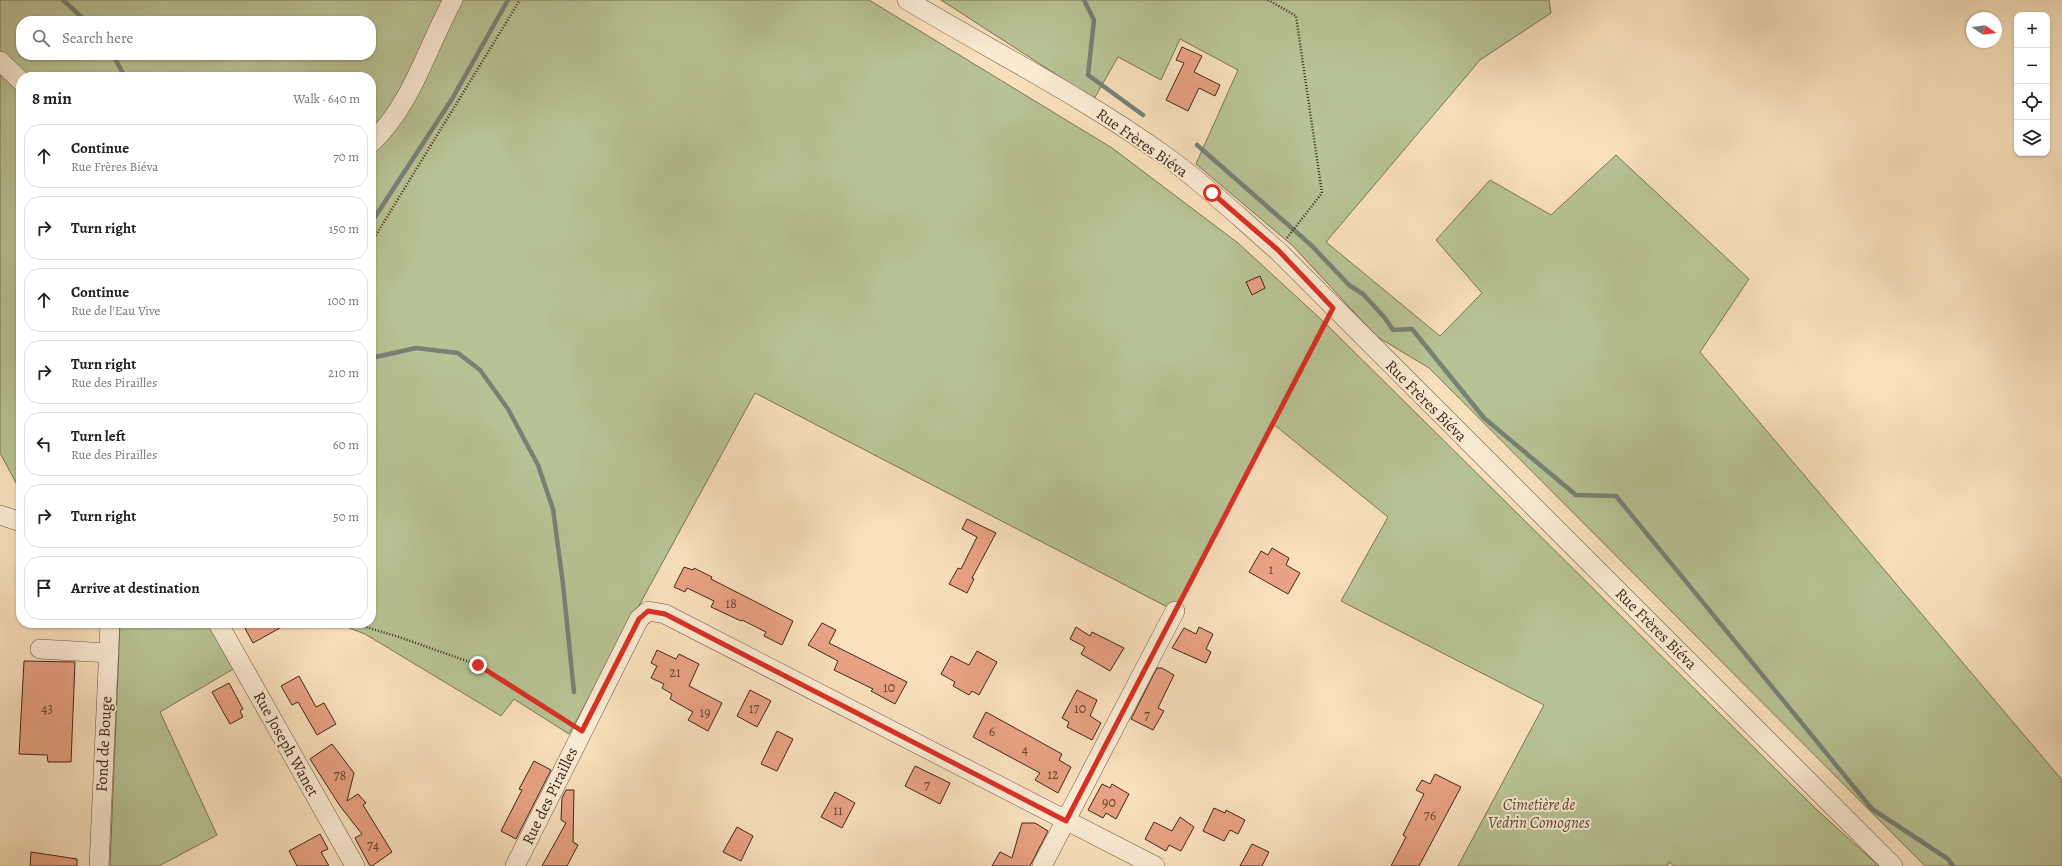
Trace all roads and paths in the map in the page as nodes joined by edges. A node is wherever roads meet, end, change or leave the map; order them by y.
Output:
1 (453, 0) edge
2 (520, 0) edge
3 (908, 0) edge
4 (1268, 0) edge
5 (0, 61) edge
6 (16, 76) edge
7 (376, 137) edge
8 (1291, 233) dead end
9 (376, 235) edge
10 (1333, 308) junction
11 (0, 515) edge
12 (16, 520) edge
13 (1175, 611) joint
14 (110, 628) edge
15 (221, 628) edge
16 (369, 628) edge
17 (40, 649) dead end
18 (109, 653) junction
19 (582, 731) junction
20 (1066, 821) junction
21 (99, 866) edge
22 (355, 866) edge
23 (515, 866) edge
24 (1042, 866) edge
25 (1155, 866) edge
26 (1893, 866) edge

1 - 7 street
2 - 9 path
3 - 10 street, Rue Frères Biéva
4 - 8 path
5 - 6 street
10 - 13 path
10 - 26 street, Rue Frères Biéva
11 - 12 street
13 - 20 street
14 - 18 street, Fond de Bouge
15 - 22 street, Rue Joseph Wanet
16 - 19 path
17 - 18 street
18 - 21 street, Fond de Bouge
19 - 20 street, Rue des Pirailles
19 - 23 street, Rue des Pirailles
20 - 24 street
20 - 25 street

